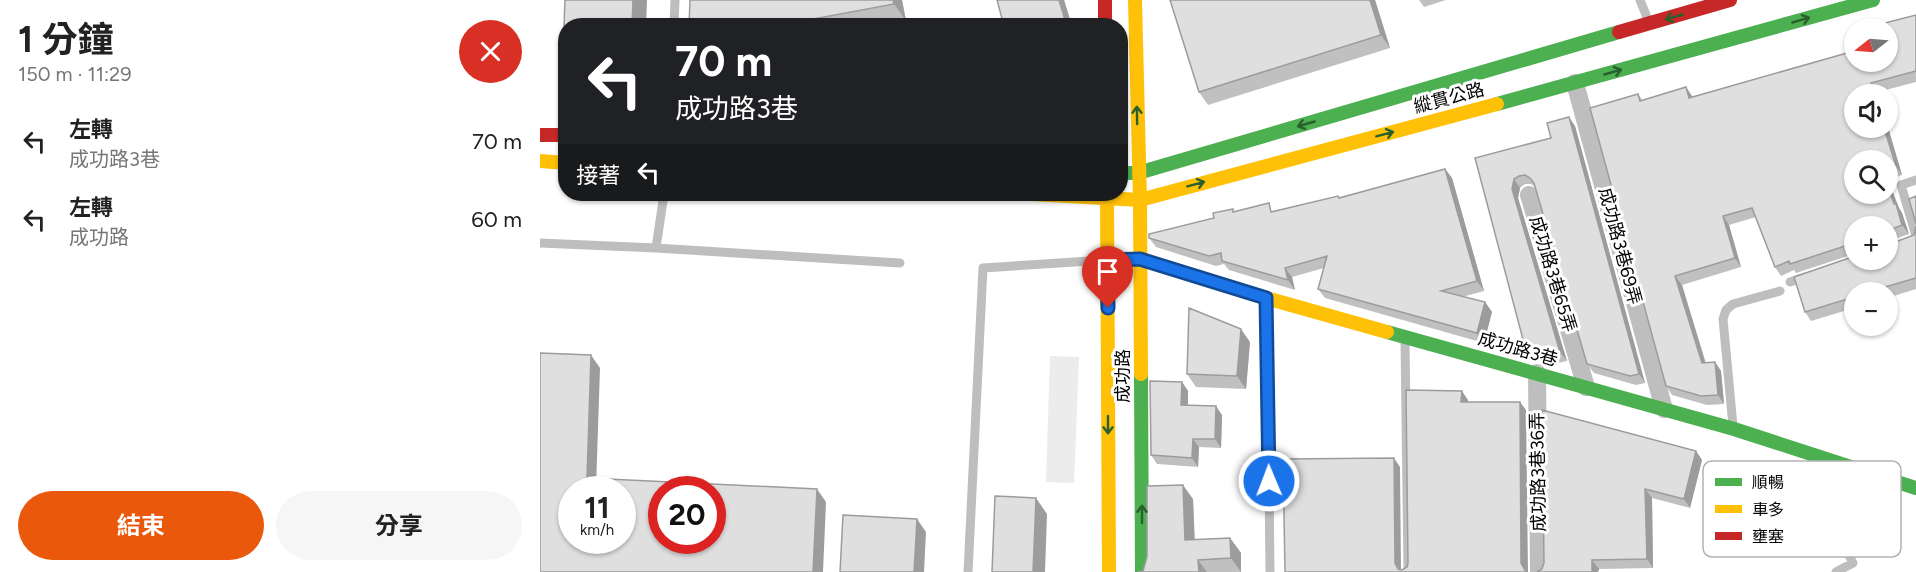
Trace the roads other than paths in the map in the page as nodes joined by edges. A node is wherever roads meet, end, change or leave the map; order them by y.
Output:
1 (675, 0) edge
2 (1105, 0) edge
3 (1135, 0) edge
4 (1640, 0) edge
5 (1730, 0) edge
6 (1873, 0) edge
7 (674, 18) edge
8 (1105, 18) edge
9 (1649, 24) junction
10 (1575, 83) junction
11 (540, 135) edge
12 (558, 135) edge
13 (540, 161) edge
14 (558, 162) edge
15 (1128, 173) edge
16 (1138, 173) junction
17 (1916, 180) edge
18 (1529, 195) dead end
19 (1128, 199) edge
20 (1140, 200) junction
21 (663, 201) edge
22 (1107, 201) edge
23 (1913, 239) edge
24 (540, 243) edge
25 (656, 248) junction
26 (1140, 259) junction
27 (1107, 260) junction
28 (900, 263) dead end
29 (1812, 274) edge
30 (1790, 282) dead end
31 (1780, 291) dead end
32 (1266, 298) junction
33 (1405, 336) junction
34 (1537, 373) junction
35 (1587, 387) junction
36 (1664, 409) junction
37 (1734, 429) junction
38 (1834, 461) edge
39 (1901, 483) edge
40 (1916, 488) edge
41 (1850, 557) edge
42 (968, 572) edge
43 (1109, 572) edge
44 (1142, 572) edge
45 (1270, 572) edge
46 (1408, 572) edge
47 (1539, 572) edge
48 (1836, 572) edge

1 - 7 lane
2 - 8 main road
16 -> 3 main road, 成功路
4 - 9 lane
5 -> 9 main road, 縱貫公路
10 -> 6 main road, 縱貫公路
9 -> 16 main road, 縱貫公路
20 -> 10 main road, 縱貫公路
10 - 36 street, 成功路3巷69弄
11 - 12 main road
13 - 14 main road
15 - 16 main road, 縱貫公路
16 - 20 main road, 成功路
17 - 23 lane
18 - 35 street, 成功路3巷65弄
19 - 20 main road, 縱貫公路
20 - 26 main road, 成功路
21 - 25 lane
22 - 27 main road, 成功路
24 - 25 lane
25 - 28 lane
26 - 27 main road, 成功路3巷
26 - 32 main road, 成功路3巷
44 -> 26 main road, 成功路
27 - 42 lane
27 -> 43 main road, 成功路
29 - 30 lane
31 - 37 lane
32 - 33 main road, 成功路3巷
32 - 45 lane
33 - 34 main road, 成功路3巷
33 - 46 lane
34 - 35 main road, 成功路3巷
34 - 47 street, 成功路3巷36弄
35 - 36 main road, 成功路3巷
36 - 37 main road, 成功路3巷
37 - 38 main road, 成功路3巷
39 - 40 main road, 成功路3巷
41 - 48 lane

